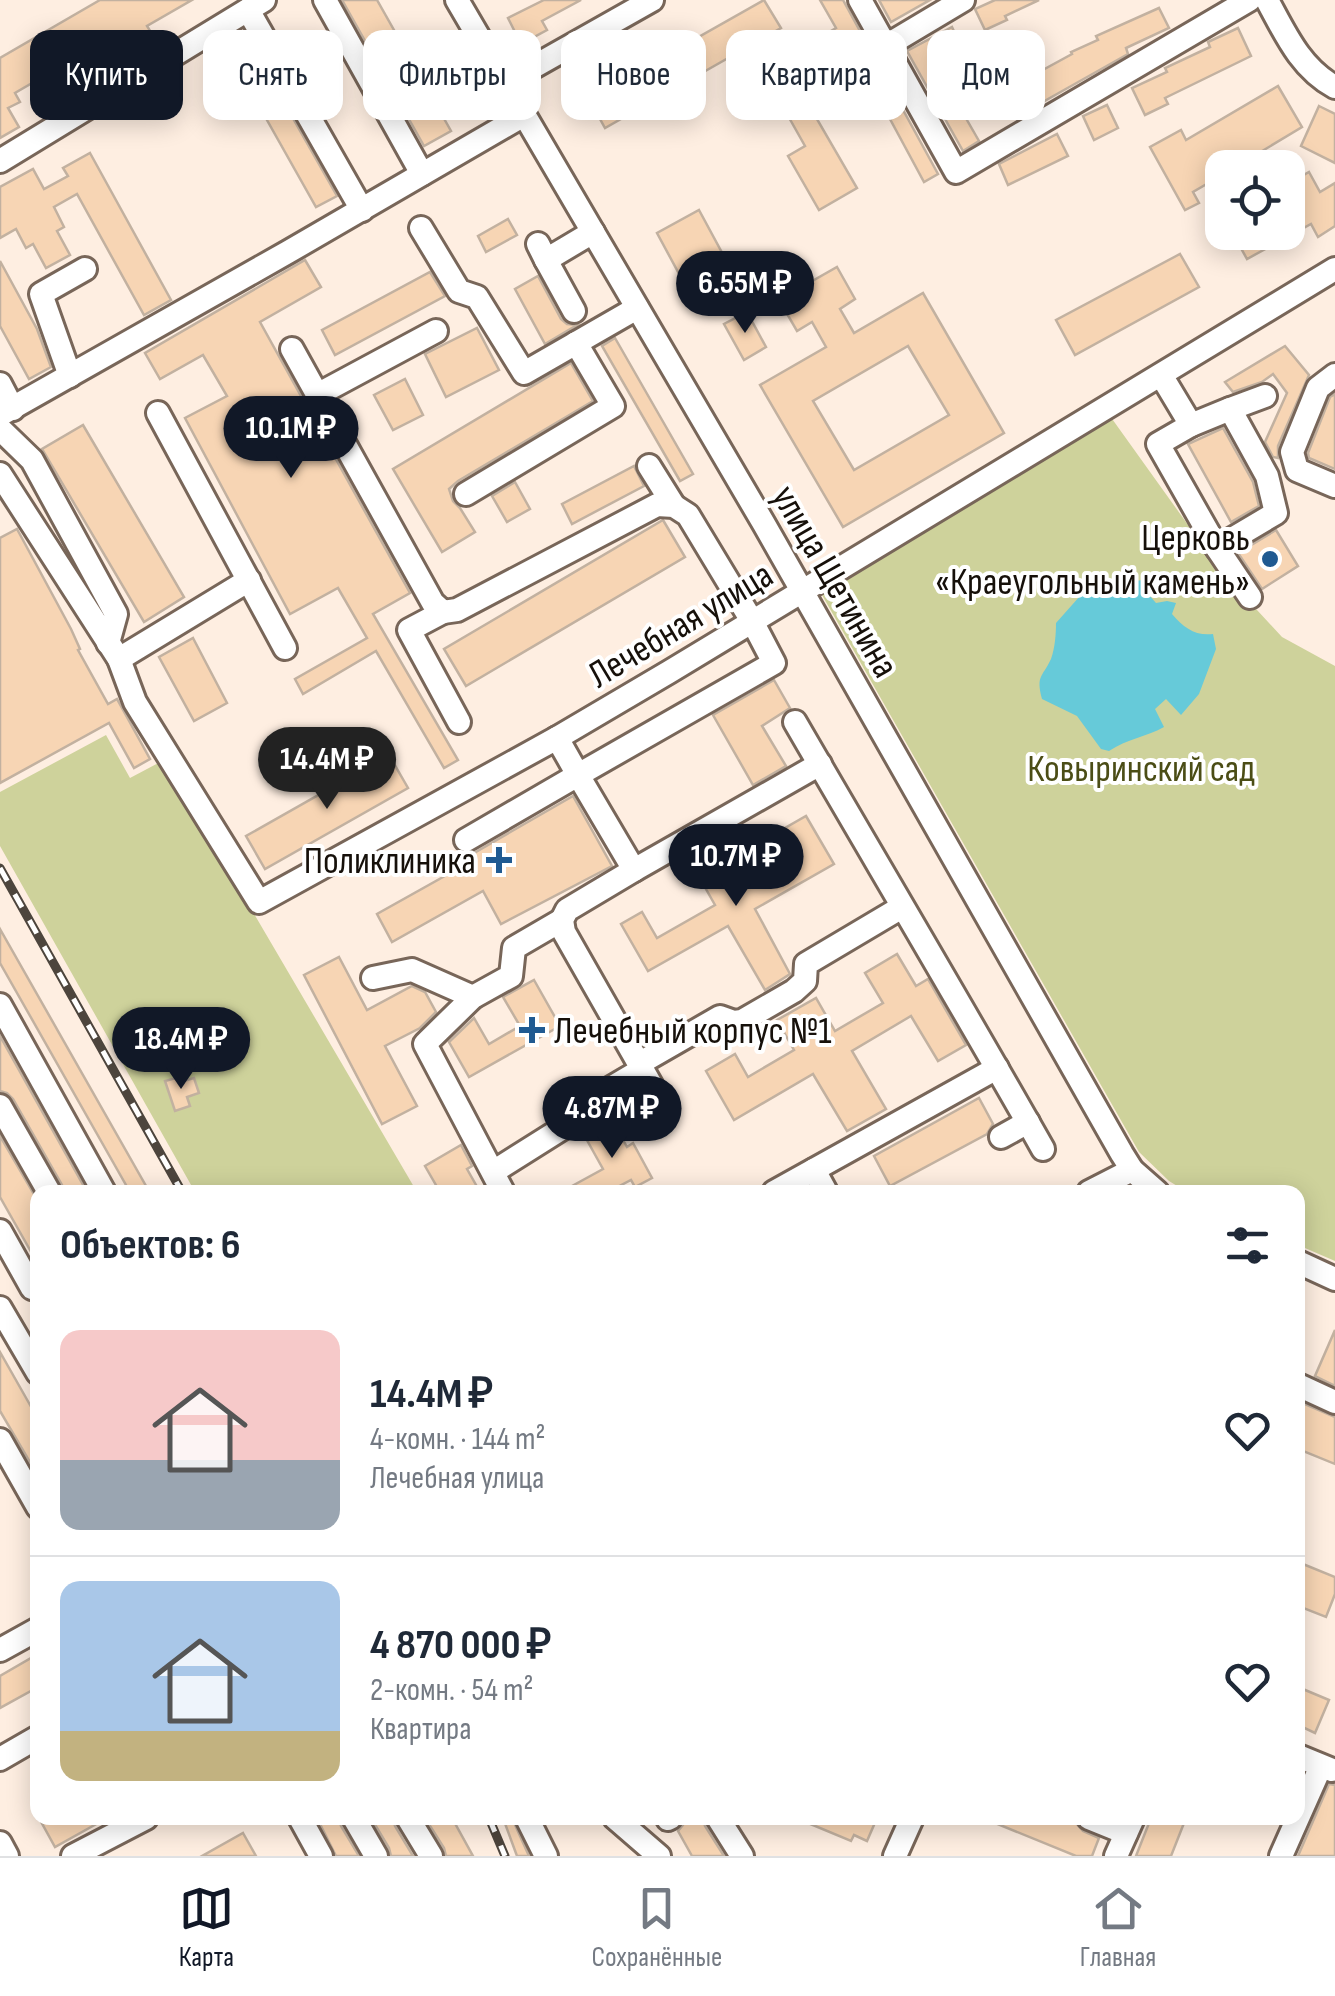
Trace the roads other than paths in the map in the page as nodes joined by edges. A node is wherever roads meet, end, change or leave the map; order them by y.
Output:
1 (325, 0) edge
2 (457, 0) edge
3 (652, 0) edge
4 (860, 0) edge
5 (963, 0) edge
6 (1249, 0) edge
7 (1267, 0) edge
8 (256, 5) edge
9 (474, 30) edge
10 (877, 30) edge
11 (907, 33) edge
12 (541, 63) edge
13 (907, 84) edge
14 (1335, 86) edge
15 (515, 120) edge
16 (527, 120) edge
17 (0, 161) edge
18 (422, 174) junction
19 (362, 210) junction
20 (421, 228) dead end
21 (592, 232) junction
22 (85, 268) dead end
23 (1331, 279) edge
24 (637, 308) junction
25 (574, 311) dead end
26 (436, 330) dead end
27 (576, 343) junction
28 (292, 350) dead end
29 (1161, 374) junction
30 (70, 376) junction
31 (1335, 376) edge
32 (0, 384) edge
33 (318, 395) junction
34 (1264, 396) dead end
35 (1230, 409) junction
36 (6, 412) edge
37 (158, 413) dead end
38 (1191, 426) junction
39 (0, 430) edge
40 (649, 466) dead end
41 (0, 474) edge
42 (1335, 486) edge
43 (466, 494) dead end
44 (674, 506) junction
45 (1216, 548) junction
46 (249, 580) junction
47 (804, 592) junction
48 (1250, 598) dead end
49 (443, 612) junction
50 (752, 621) junction
51 (286, 648) dead end
52 (114, 651) junction
53 (670, 672) junction
54 (611, 706) junction
55 (688, 712) junction
56 (459, 722) dead end
57 (796, 722) dead end
58 (557, 738) junction
59 (634, 743) junction
60 (820, 764) junction
61 (578, 775) junction
62 (466, 840) dead end
63 (634, 870) junction
64 (902, 906) junction
65 (562, 920) junction
66 (372, 978) dead end
67 (474, 998) junction
68 (0, 1005) edge
69 (642, 1066) junction
70 (998, 1068) junction
71 (662, 1104) dead end
72 (0, 1106) edge
73 (1028, 1122) junction
74 (1001, 1137) dead end
75 (1043, 1149) dead end
76 (814, 1170) junction
77 (1132, 1170) junction
78 (498, 1182) edge
79 (45, 1185) edge
80 (100, 1185) edge
81 (787, 1185) edge
82 (822, 1185) edge
83 (1103, 1185) edge
84 (1148, 1185) edge
85 (2, 1240) edge
86 (1305, 1265) edge
87 (1335, 1279) edge
88 (30, 1285) edge
89 (0, 1308) edge
90 (30, 1359) edge
91 (1305, 1388) edge
92 (1335, 1402) edge
93 (0, 1440) edge
94 (30, 1492) edge
95 (30, 1633) edge
96 (0, 1650) edge
97 (30, 1741) edge
98 (0, 1759) edge
99 (1305, 1759) edge
100 (1328, 1769) edge
101 (1305, 1812) edge
102 (132, 1825) edge
103 (304, 1825) edge
104 (358, 1825) edge
105 (412, 1825) edge
106 (530, 1825) edge
107 (624, 1825) edge
108 (722, 1825) edge
109 (909, 1825) edge
110 (1130, 1825) edge
111 (1298, 1825) edge
112 (0, 1842) edge
113 (7, 1856) edge
114 (72, 1856) edge
115 (321, 1856) edge
116 (376, 1856) edge
117 (431, 1856) edge
118 (546, 1856) edge
119 (659, 1856) edge
120 (742, 1856) edge
121 (895, 1856) edge
122 (1116, 1856) edge
123 (1281, 1856) edge

1 - 18 street
2 - 9 street, улица Щетинина
3 - 12 street
4 - 10 street
5 - 11 street
6 - 13 street
7 - 14 street
8 - 17 street
8 - 19 street
15 - 18 street
16 - 21 street, улица Щетинина
18 - 19 street
19 - 30 street
20 - 27 street
21 - 24 street, улица Щетинина
21 - 25 street
22 - 30 street
23 - 29 street, Лечебная улица
24 - 27 street
24 - 47 street, улица Щетинина
26 - 33 street
27 - 43 street
28 - 33 street
29 - 38 street
29 - 47 street, Лечебная улица
30 - 36 street
31 - 42 street
32 - 36 street
33 - 49 street
34 - 35 street
35 - 38 street
35 - 45 street
37 - 46 street
38 - 45 street
39 - 52 street
40 - 44 street
41 - 52 street
44 - 49 street
44 - 50 street
45 - 48 street
46 - 51 street
46 - 52 street
47 - 50 street, Лечебная улица
47 - 77 street, улица Щетинина
49 - 56 street
50 - 53 street, Лечебная улица
50 - 55 street
52 - 58 street, Лечебная улица
53 - 54 street, Лечебная улица
53 - 55 street
54 - 58 street, Лечебная улица
54 - 59 street
55 - 59 street
57 - 60 street
58 - 61 street
59 - 61 street
60 - 63 street
60 - 64 street
61 - 62 street
61 - 63 street
63 - 65 street
64 - 69 street
64 - 70 street
65 - 67 street
65 - 69 street
66 - 67 street
67 - 78 street
68 - 80 street
69 - 71 street
69 - 78 street
70 - 73 street
70 - 76 street
72 - 79 street
73 - 74 street
73 - 75 street
76 - 81 street
76 - 82 street
77 - 83 street
77 - 84 street, улица Щетинина
85 - 88 street
86 - 87 street
89 - 90 street
91 - 92 street
93 - 94 street
95 - 96 street
97 - 98 street
99 - 100 street
100 - 101 street
102 - 114 street
103 - 115 street
104 - 116 street
105 - 117 street
106 - 118 street
107 - 119 street
108 - 120 street
109 - 121 street
110 - 122 street
111 - 123 street
112 - 113 street

